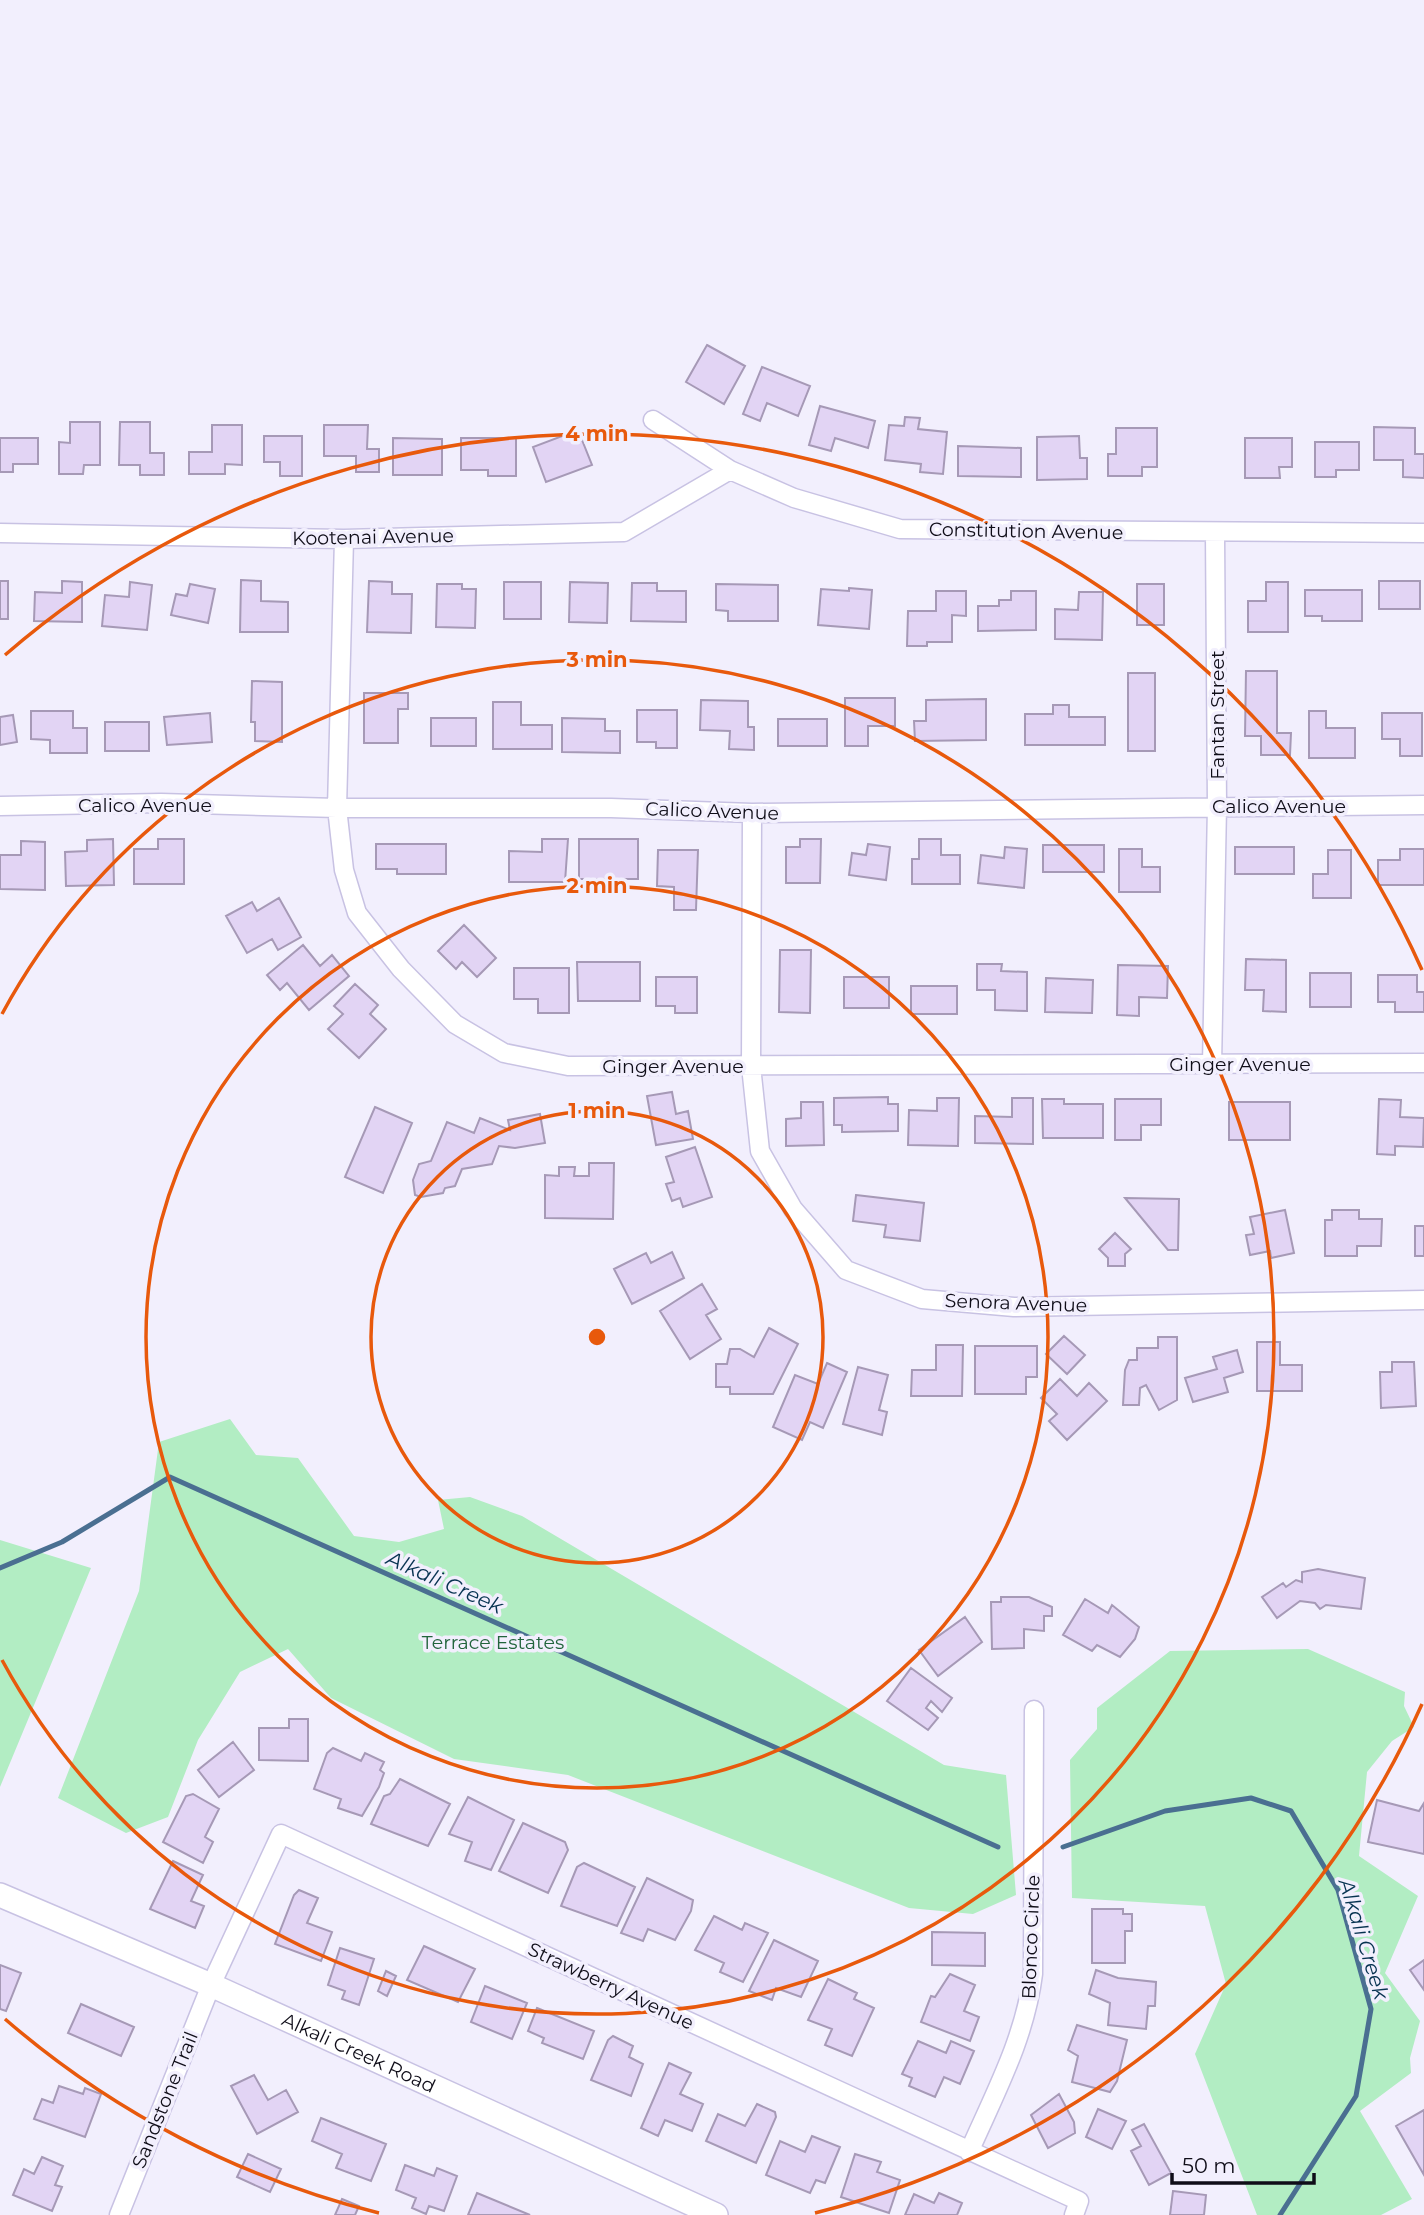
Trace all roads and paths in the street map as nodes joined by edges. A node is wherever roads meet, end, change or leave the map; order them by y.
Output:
1 (653, 420) dead end
2 (730, 470) junction
3 (0, 533) edge
4 (1424, 533) edge
5 (1215, 534) junction
6 (344, 539) junction
7 (1424, 804) edge
8 (0, 806) edge
9 (1217, 806) junction
10 (337, 808) junction
11 (752, 813) junction
12 (1424, 1063) edge
13 (1212, 1065) junction
14 (751, 1066) junction
15 (1424, 1300) edge
16 (1034, 1710) dead end
17 (0, 1895) edge
18 (211, 1986) junction
19 (969, 2152) junction
20 (119, 2215) edge
21 (716, 2215) edge
22 (1074, 2215) edge

1 - 2 street, Constitution Avenue
2 - 5 street, Constitution Avenue
2 - 6 street, Kootenai Avenue
3 - 6 street, Kootenai Avenue
4 - 5 street, Constitution Avenue
5 - 9 street, Fantan Street
6 - 10 street, Ginger Avenue
7 - 9 street, Calico Avenue
8 - 10 street, Calico Avenue
9 - 11 street, Calico Avenue
9 - 13 street, Fantan Street
10 - 11 street, Calico Avenue
10 - 14 street, Ginger Avenue
11 - 14 street, Senora Avenue
12 - 13 street, Ginger Avenue
13 - 14 street, Ginger Avenue
14 - 15 street, Senora Avenue
16 - 19 street, Blonco Circle
17 - 18 street, Alkali Creek Road
18 - 19 street, Strawberry Avenue
18 - 20 street, Sandstone Trail
18 - 21 street, Alkali Creek Road
19 - 22 street, Strawberry Avenue

